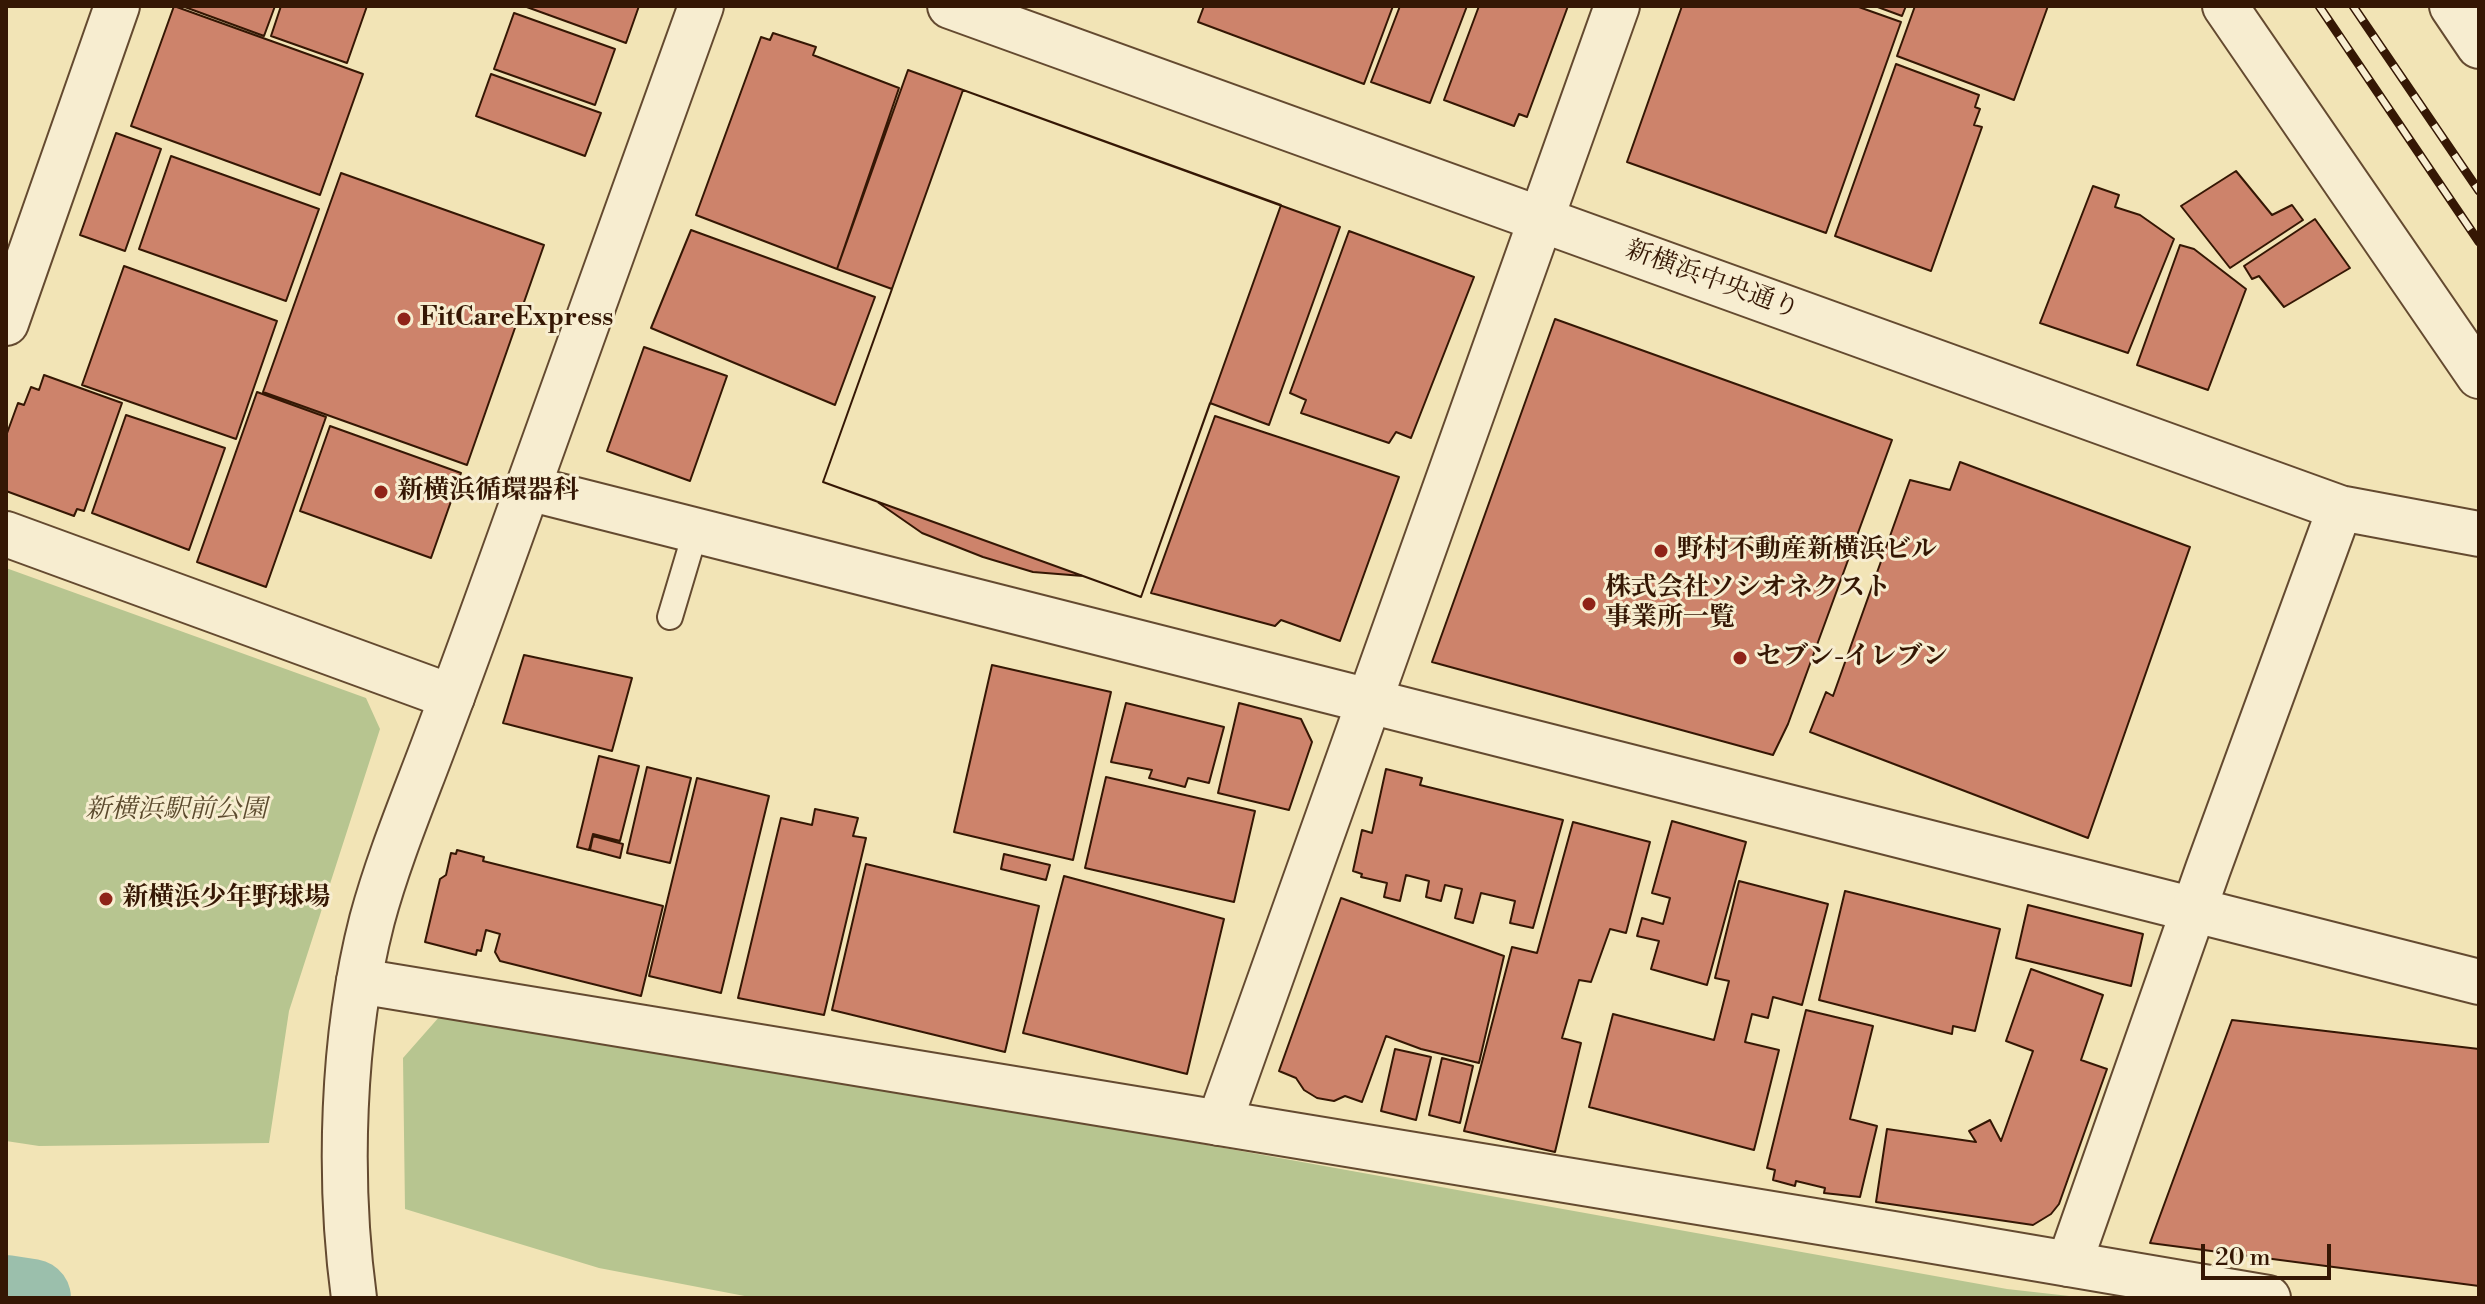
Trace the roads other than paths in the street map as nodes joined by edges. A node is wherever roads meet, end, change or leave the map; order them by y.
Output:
1 (117, 6) edge
2 (701, 6) edge
3 (950, 6) edge
4 (1617, 6) edge
5 (2225, 6) edge
6 (2452, 6) edge
7 (2479, 46) edge
8 (1541, 220) junction
9 (6, 323) edge
10 (2479, 376) edge
11 (528, 488) junction
12 (2340, 508) junction
13 (696, 530) junction
14 (6, 534) edge
15 (2479, 534) edge
16 (670, 617) dead end
17 (452, 697) junction
18 (1370, 700) junction
19 (2194, 909) junction
20 (359, 981) junction
21 (2479, 982) edge
22 (1219, 1123) junction
23 (2069, 1264) junction
24 (354, 1298) edge
25 (2268, 1298) edge

1 - 9 street
2 - 11 street
3 - 8 street, 新横浜中央通り
4 - 8 street
5 - 10 street
6 - 7 street
8 - 12 street, 新横浜中央通り
8 - 18 street
11 - 13 street
11 - 17 street
12 - 15 street, 新横浜中央通り
12 - 19 street
13 - 16 lane
13 - 18 street
14 - 17 street
17 - 20 street
18 - 19 street
18 - 22 street
19 - 21 street
19 - 23 street
20 - 22 street
20 - 24 street
22 - 23 street
23 - 25 street

